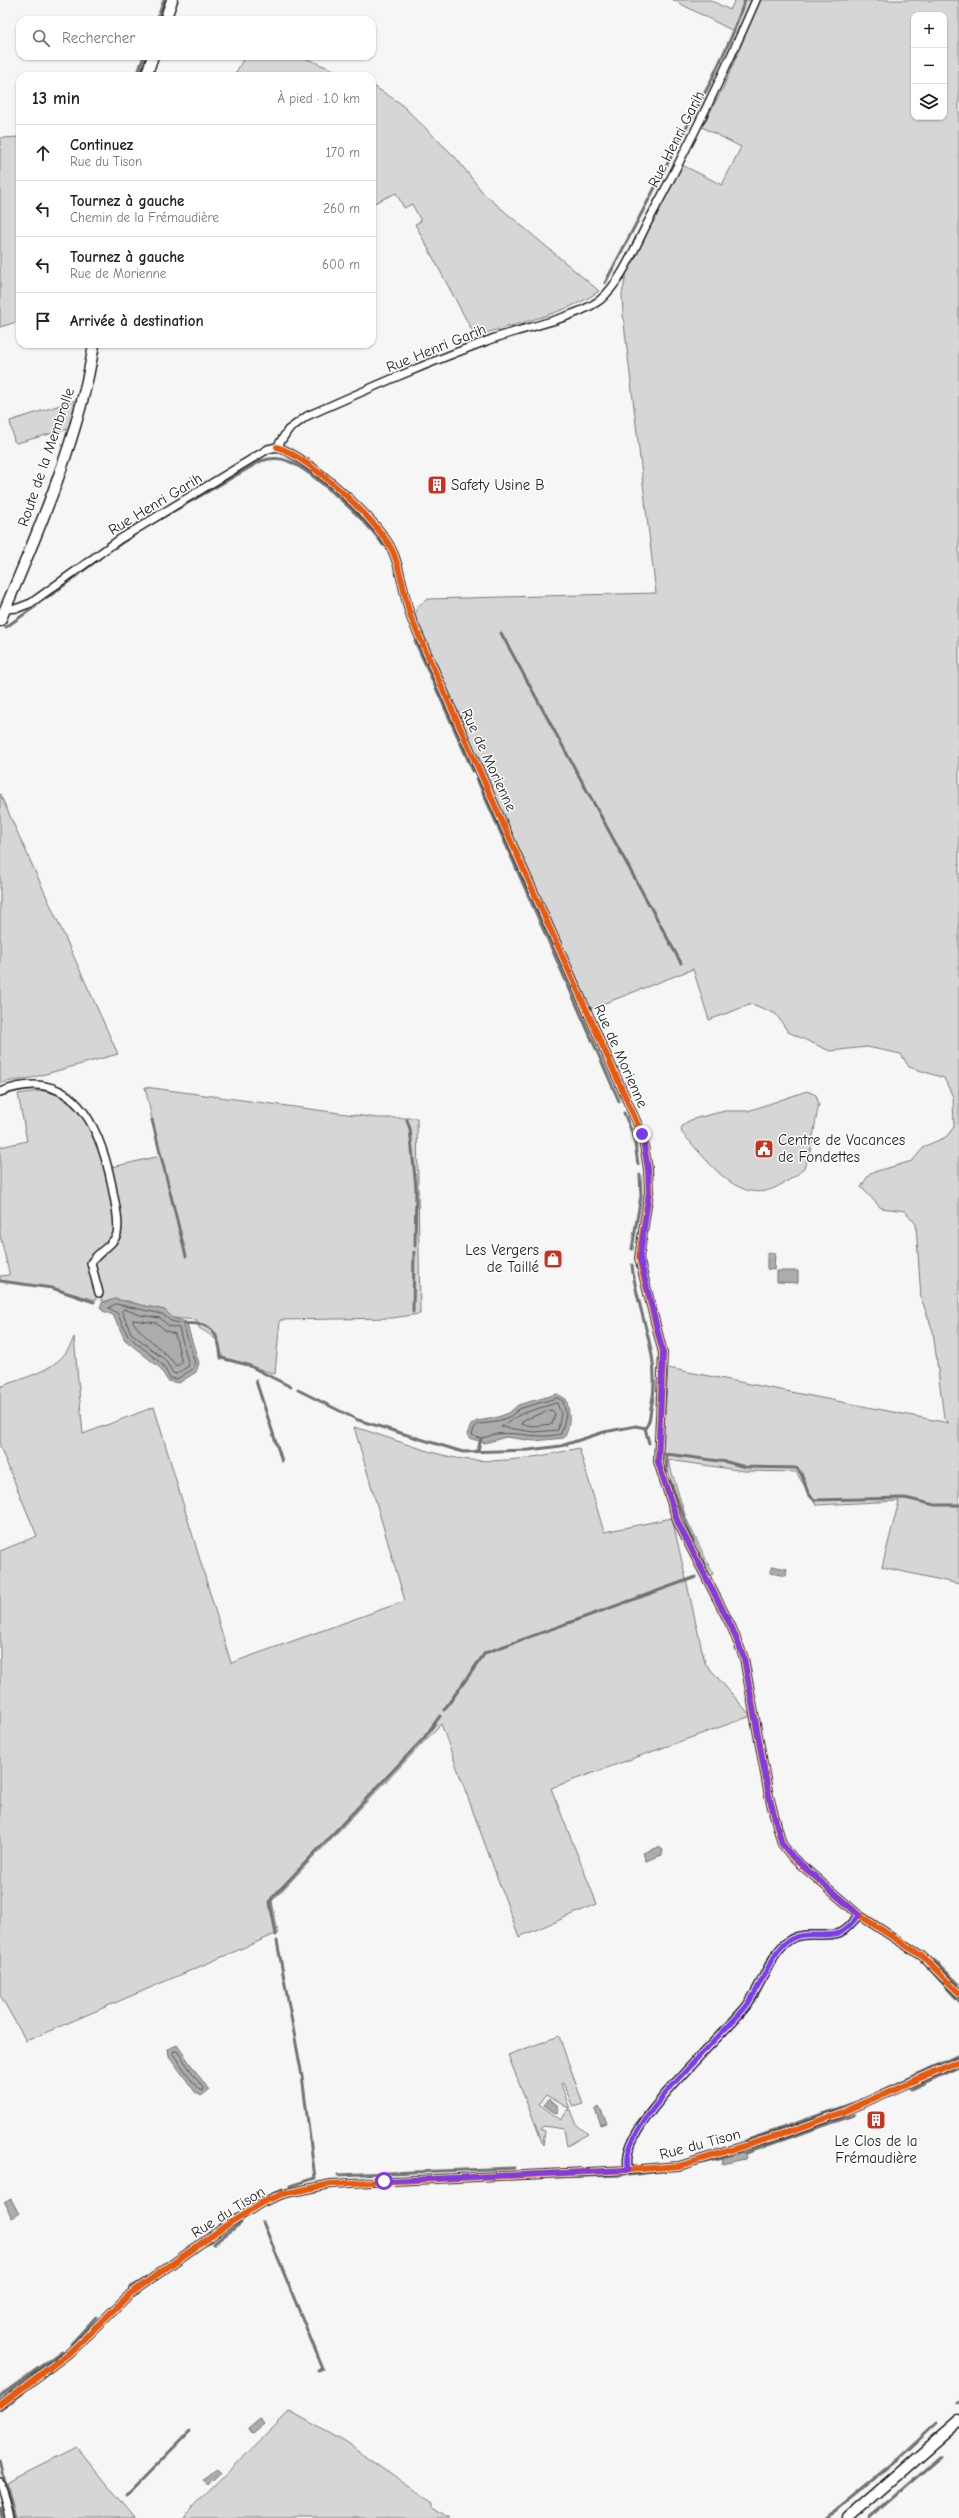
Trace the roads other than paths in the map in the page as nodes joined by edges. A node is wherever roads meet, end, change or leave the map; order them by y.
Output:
1 (172, 0) edge
2 (756, 0) edge
3 (166, 16) edge
4 (152, 60) edge
5 (147, 72) edge
6 (93, 348) edge
7 (277, 447) junction
8 (5, 609) junction
9 (0, 621) edge
10 (0, 1092) edge
11 (99, 1293) dead end
12 (859, 1915) junction
13 (959, 1993) edge
14 (959, 2061) edge
15 (628, 2170) junction
16 (0, 2405) edge
17 (959, 2421) edge
18 (0, 2482) edge
19 (9, 2518) edge
20 (848, 2518) edge

1 - 3 street
2 - 7 street, Rue Henri Garih
4 - 5 street
6 - 8 street, Route de la Membrolle
7 - 8 street, Rue Henri Garih
7 - 12 street, Rue de Morienne
8 - 9 street, Route de la Membrolle
10 - 11 street
12 - 13 street, Rue de Morienne
12 - 15 street
14 - 15 street, Rue du Tison
15 - 16 street, Rue du Tison
17 - 20 street
18 - 19 street

